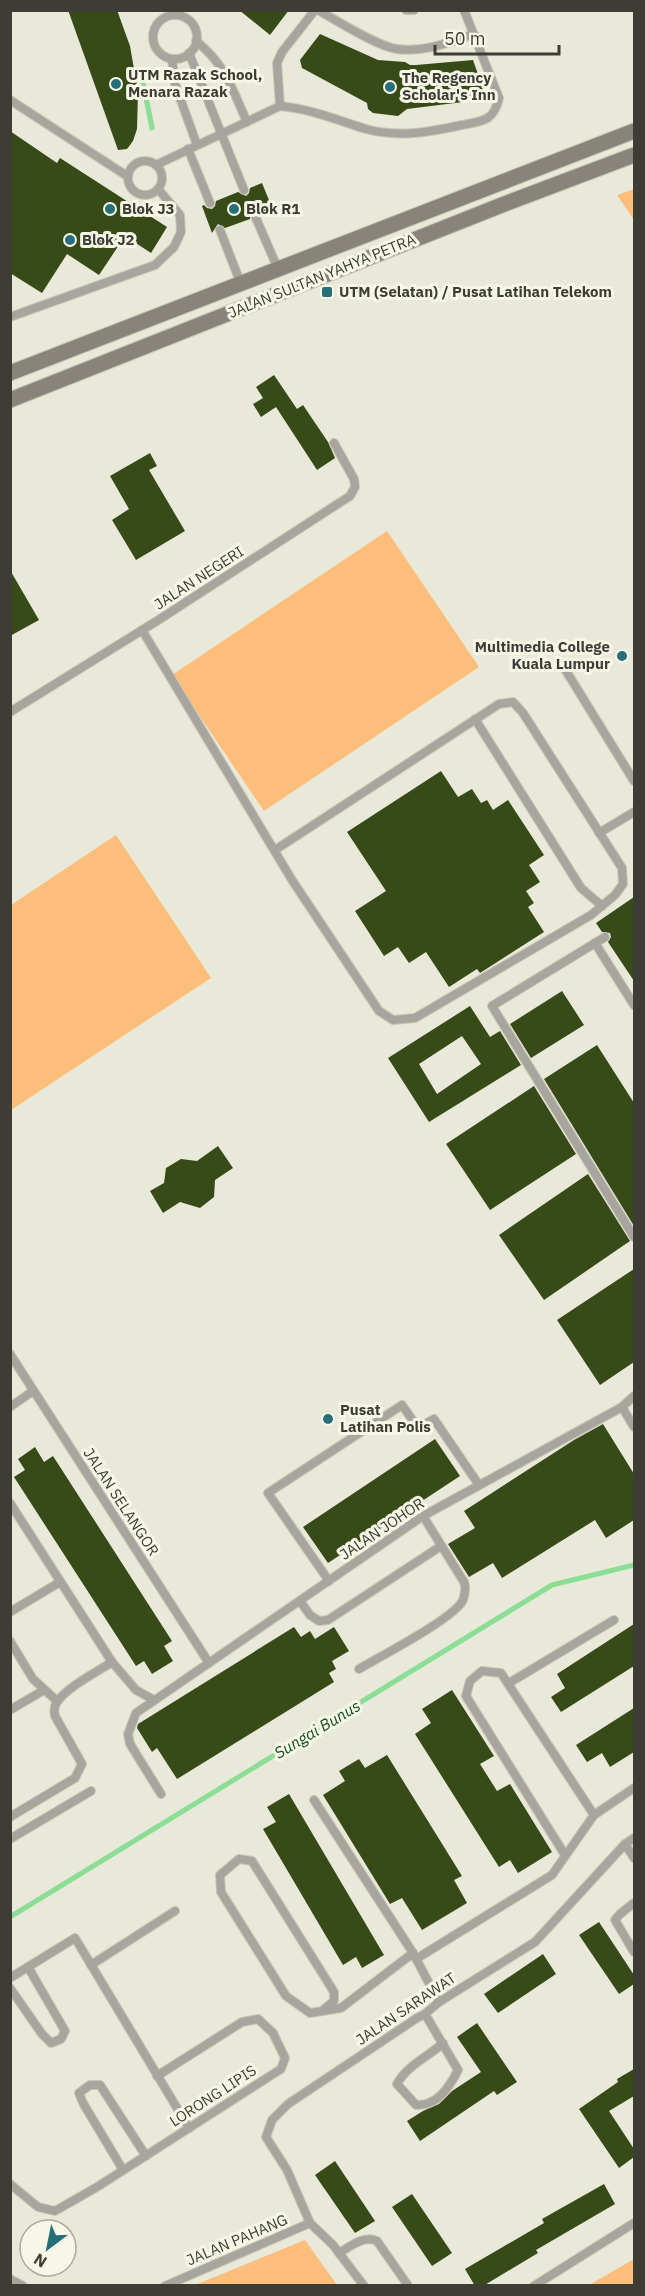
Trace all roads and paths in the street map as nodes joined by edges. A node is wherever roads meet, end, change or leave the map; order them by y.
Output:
1 (316, 10) edge
2 (406, 10) edge
3 (414, 10) edge
4 (465, 10) edge
5 (474, 34) junction
6 (196, 41) junction
7 (189, 54) junction
8 (172, 59) junction
9 (10, 100) edge
10 (280, 106) junction
11 (247, 122) junction
12 (634, 131) edge
13 (220, 134) junction
14 (197, 145) junction
15 (189, 149) junction
16 (634, 155) edge
17 (156, 165) junction
18 (128, 176) junction
19 (158, 189) junction
20 (244, 190) dead end
21 (210, 203) dead end
22 (255, 216) dead end
23 (220, 230) dead end
24 (278, 269) junction
25 (242, 284) junction
26 (10, 317) edge
27 (10, 373) edge
28 (10, 400) edge
29 (334, 442) dead end
30 (142, 630) junction
31 (562, 666) dead end
32 (11, 710) edge
33 (475, 719) junction
34 (634, 781) edge
35 (634, 812) edge
36 (599, 833) junction
37 (275, 850) junction
38 (602, 906) junction
39 (605, 937) dead end
40 (595, 943) junction
41 (634, 1005) edge
42 (634, 1237) edge
43 (10, 1354) edge
44 (33, 1391) junction
45 (634, 1396) edge
46 (10, 1407) edge
47 (622, 1407) junction
48 (634, 1427) edge
49 (479, 1485) junction
50 (10, 1503) edge
51 (423, 1516) junction
52 (441, 1546) junction
53 (329, 1581) junction
54 (60, 1582) junction
55 (300, 1601) junction
56 (10, 1612) edge
57 (614, 1620) dead end
58 (10, 1641) edge
59 (112, 1662) junction
60 (209, 1664) junction
61 (359, 1669) dead end
62 (509, 1683) junction
63 (44, 1690) junction
64 (57, 1701) junction
65 (154, 1701) junction
66 (10, 1710) edge
67 (634, 1788) edge
68 (91, 1791) dead end
69 (161, 1794) dead end
70 (314, 1800) dead end
71 (594, 1815) junction
72 (10, 1816) edge
73 (634, 1838) edge
74 (10, 1839) edge
75 (625, 1844) junction
76 (565, 1855) junction
77 (634, 1858) edge
78 (634, 1903) edge
79 (175, 1911) dead end
80 (634, 1952) edge
81 (415, 1956) junction
82 (91, 1965) junction
83 (28, 1967) junction
84 (10, 1978) edge
85 (10, 1988) edge
86 (439, 2002) junction
87 (323, 2010) junction
88 (425, 2014) junction
89 (443, 2043) junction
90 (157, 2076) junction
91 (189, 2128) junction
92 (146, 2156) junction
93 (123, 2170) junction
94 (10, 2184) edge
95 (310, 2223) junction
96 (634, 2223) edge
97 (339, 2253) junction
98 (10, 2279) edge
99 (180, 2283) edge
100 (407, 2284) dead end
101 (23, 2286) edge
102 (165, 2286) edge
103 (364, 2286) edge
104 (534, 2286) edge

1 - 5 lane
1 - 10 lane
2 - 3 lane
4 - 5 lane
5 - 10 lane
6 - 7 lane
6 - 8 lane
6 - 11 lane
7 - 8 lane
7 - 13 lane
8 - 14 lane
9 - 18 lane
10 - 11 lane
11 - 13 lane
12 - 24 main road, JALAN SULTAN YAHYA PETRA
13 - 14 lane
13 - 20 lane
14 - 15 lane
15 - 17 lane
15 - 21 lane
16 - 28 main road, JALAN SULTAN YAHYA PETRA
17 - 18 lane
17 - 19 lane
18 - 19 lane
19 - 26 lane
22 - 24 lane
23 - 25 lane
24 - 25 main road, JALAN SULTAN YAHYA PETRA
25 - 27 main road, JALAN SULTAN YAHYA PETRA
29 - 30 lane, JALAN NEGERI
30 - 32 lane, JALAN NEGERI
30 - 37 lane
31 - 34 lane
33 - 36 lane
33 - 37 lane
33 - 38 lane
35 - 36 lane
36 - 38 lane
37 - 38 lane
39 - 40 lane
40 - 41 lane
40 - 42 lane
43 - 44 lane, JALAN SELANGOR
44 - 46 lane
44 - 60 lane, JALAN SELANGOR
45 - 47 lane, JALAN JOHOR
47 - 48 lane
47 - 49 lane, JALAN JOHOR
49 - 51 lane, JALAN JOHOR
49 - 53 lane
50 - 54 lane
51 - 52 lane
51 - 53 lane, JALAN JOHOR
52 - 55 lane
52 - 61 lane
53 - 55 lane, JALAN JOHOR
54 - 56 lane
54 - 59 lane
55 - 60 lane, JALAN JOHOR
57 - 62 lane
58 - 63 lane
59 - 64 lane
59 - 65 lane
60 - 65 lane, JALAN JOHOR
62 - 71 lane
62 - 76 lane
63 - 64 lane
63 - 66 lane
64 - 72 lane
65 - 69 lane, JALAN JOHOR
67 - 71 lane
68 - 74 lane
70 - 81 lane
71 - 76 lane
73 - 75 lane, JALAN SARAWAT
75 - 77 lane
75 - 86 lane, JALAN SARAWAT
76 - 81 lane
78 - 80 lane
79 - 82 lane
81 - 86 lane
81 - 87 lane
82 - 83 lane
82 - 90 lane
83 - 84 lane
83 - 85 lane
86 - 88 lane, JALAN SARAWAT
87 - 87 lane
88 - 89 lane
88 - 95 lane, JALAN SARAWAT
89 - 89 lane
90 - 91 lane
90 - 91 lane, LORONG LIPIS
91 - 92 lane, LORONG LIPIS
92 - 93 lane, LORONG LIPIS
92 - 93 lane
93 - 94 lane, LORONG LIPIS
95 - 97 lane, JALAN PAHANG
95 - 99 lane, JALAN PAHANG
96 - 104 lane
97 - 100 lane
97 - 103 lane, JALAN PAHANG
98 - 101 lane
99 - 102 lane, JALAN PAHANG

